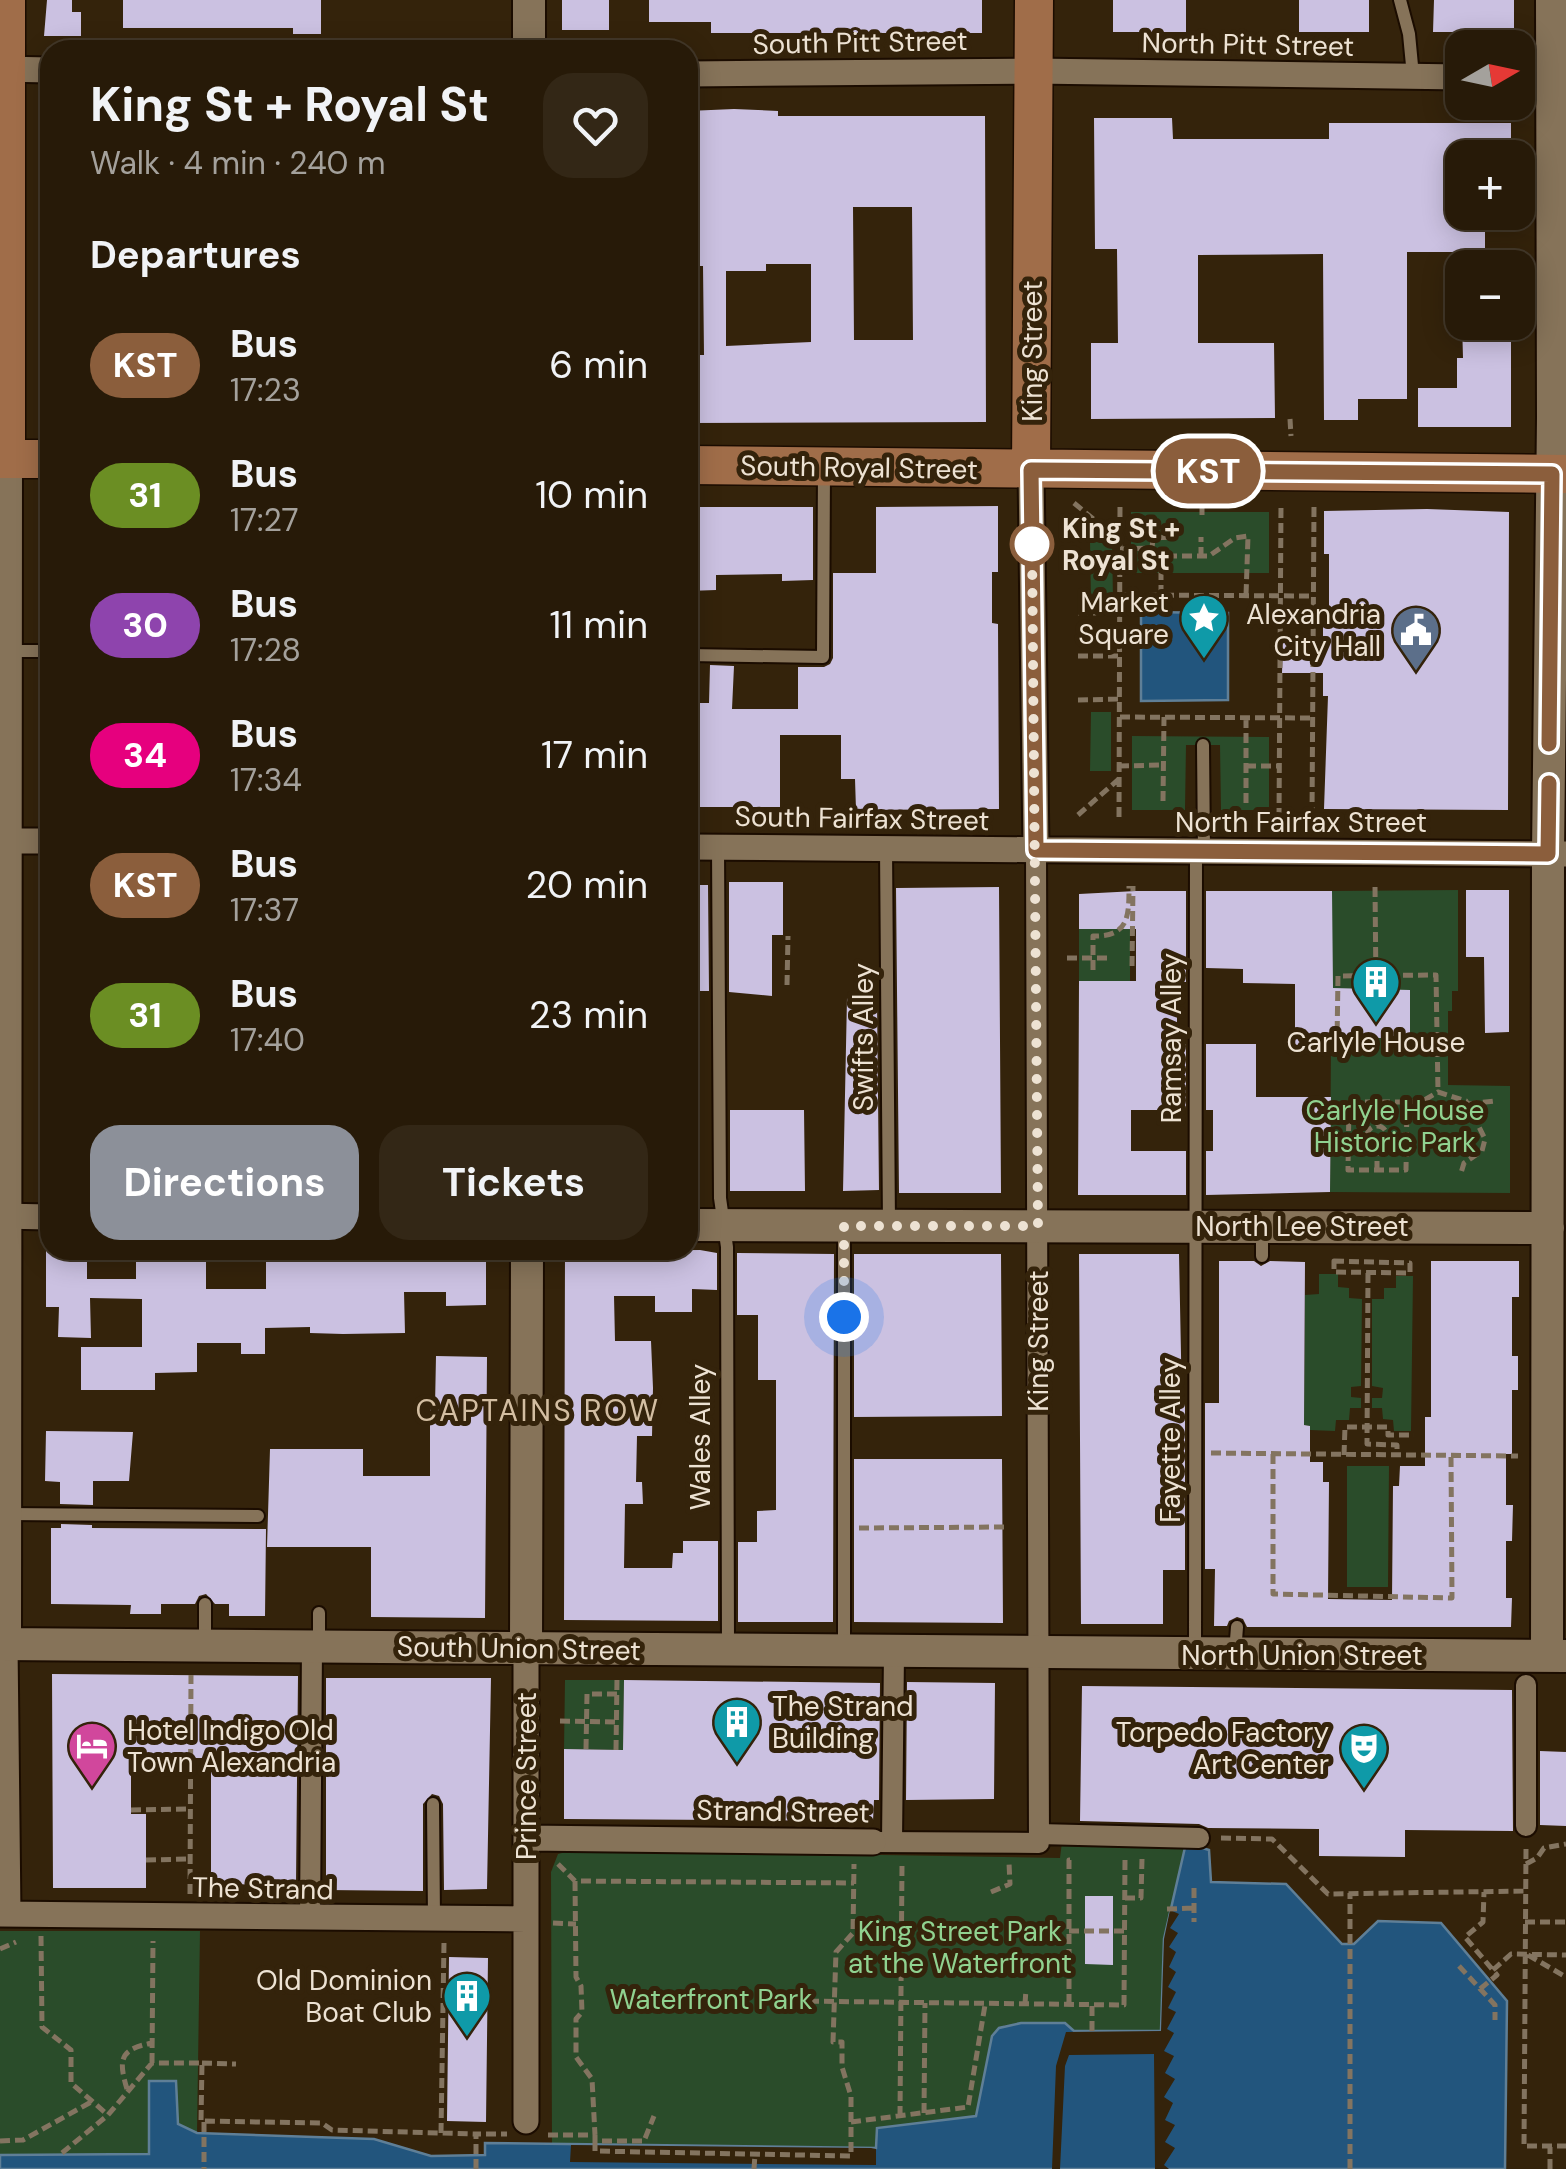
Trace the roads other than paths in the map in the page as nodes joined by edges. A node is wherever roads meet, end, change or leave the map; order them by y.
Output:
1 (6, 0) edge
2 (529, 0) edge
3 (1034, 0) edge
4 (1400, 0) edge
5 (1552, 0) edge
6 (529, 40) edge
7 (3, 70) edge
8 (40, 70) edge
9 (1033, 71) junction
10 (698, 74) edge
11 (1412, 76) junction
12 (1445, 77) edge
13 (1559, 78) edge
14 (3, 459) edge
15 (40, 459) edge
16 (698, 465) edge
17 (824, 467) junction
18 (1031, 470) junction
19 (1559, 474) edge
20 (40, 651) edge
21 (4, 653) edge
22 (698, 655) edge
23 (1203, 745) dead end
24 (3, 775) edge
25 (3, 841) edge
26 (40, 841) edge
27 (698, 846) edge
28 (718, 847) junction
29 (886, 848) junction
30 (1036, 850) junction
31 (1200, 851) junction
32 (1557, 854) edge
33 (2, 1216) edge
34 (40, 1217) edge
35 (698, 1225) edge
36 (724, 1225) junction
37 (888, 1225) junction
38 (1195, 1225) junction
39 (844, 1226) junction
40 (1038, 1226) junction
41 (1557, 1228) edge
42 (527, 1260) edge
43 (5, 1514) junction
44 (258, 1516) dead end
45 (205, 1604) dead end
46 (319, 1613) dead end
47 (2, 1644) edge
48 (316, 1646) junction
49 (526, 1648) junction
50 (728, 1650) junction
51 (844, 1651) junction
52 (894, 1652) junction
53 (1038, 1654) junction
54 (1195, 1655) junction
55 (1556, 1656) edge
56 (198, 1659) junction
57 (1526, 1685) dead end
58 (433, 1804) dead end
59 (1526, 1826) road end
60 (526, 1838) junction
61 (1039, 1838) junction
62 (1203, 1838) road end
63 (880, 1842) junction
64 (4, 1914) edge
65 (310, 1919) junction
66 (526, 1919) junction
67 (439, 1929) junction
68 (526, 2121) dead end

1 - 7 main road
2 - 6 street
3 - 9 main road, King Street
4 - 11 lane
5 - 13 street
7 - 8 street
7 - 14 main road
9 - 10 street, South Pitt Street
9 - 11 street, North Pitt Street
9 - 18 main road, King Street
11 - 12 street, North Pitt Street
13 - 19 street
14 - 15 main road
14 - 21 street
16 - 17 main road, South Royal Street
17 - 18 main road, South Royal Street
17 - 22 lane
18 - 19 main road, South Royal Street
18 - 30 street, King Street
19 - 32 street
20 - 21 lane
21 - 24 street
23 - 31 lane, Ramsay Alley
24 - 25 street
25 - 26 street
25 - 33 street
27 - 28 street, South Fairfax Street
28 - 29 street, South Fairfax Street
28 - 36 lane, Wales Alley
29 - 30 street, South Fairfax Street
29 - 37 lane, Swifts Alley
30 - 31 street, North Fairfax Street
30 - 40 street, King Street
31 - 32 street, North Fairfax Street
31 - 38 lane, Ramsay Alley
32 - 41 street
33 - 34 street
33 - 43 street
35 - 36 street, North Lee Street
36 - 39 street, North Lee Street
36 - 50 lane, Wales Alley
37 - 39 street, North Lee Street
37 - 40 street, North Lee Street
38 - 40 street, North Lee Street
38 - 41 street, North Lee Street
38 - 54 lane, Fayette Alley
39 - 51 lane
40 - 53 street, King Street
41 - 55 street
42 - 49 street, Prince Street
43 - 44 lane
43 - 47 street
45 - 56 lane
46 - 48 lane
47 - 56 street, South Union Street
47 - 64 street
48 - 49 street, South Union Street
48 - 56 street, South Union Street
48 - 65 street
49 - 50 street, South Union Street
49 - 60 street, Prince Street
50 - 51 street, South Union Street
51 - 52 street, South Union Street
52 - 53 street, South Union Street
52 - 63 street
53 - 54 street, North Union Street
53 - 61 street, King Street
54 - 55 street, North Union Street
57 - 59 street
58 - 67 lane
60 - 63 street, Strand Street
60 - 66 street, Prince Street
61 - 62 street, Strand Street
61 - 63 street, Strand Street
64 - 65 street, The Strand
65 - 67 street, The Strand
66 - 67 street, The Strand
66 - 68 street, Prince Street

